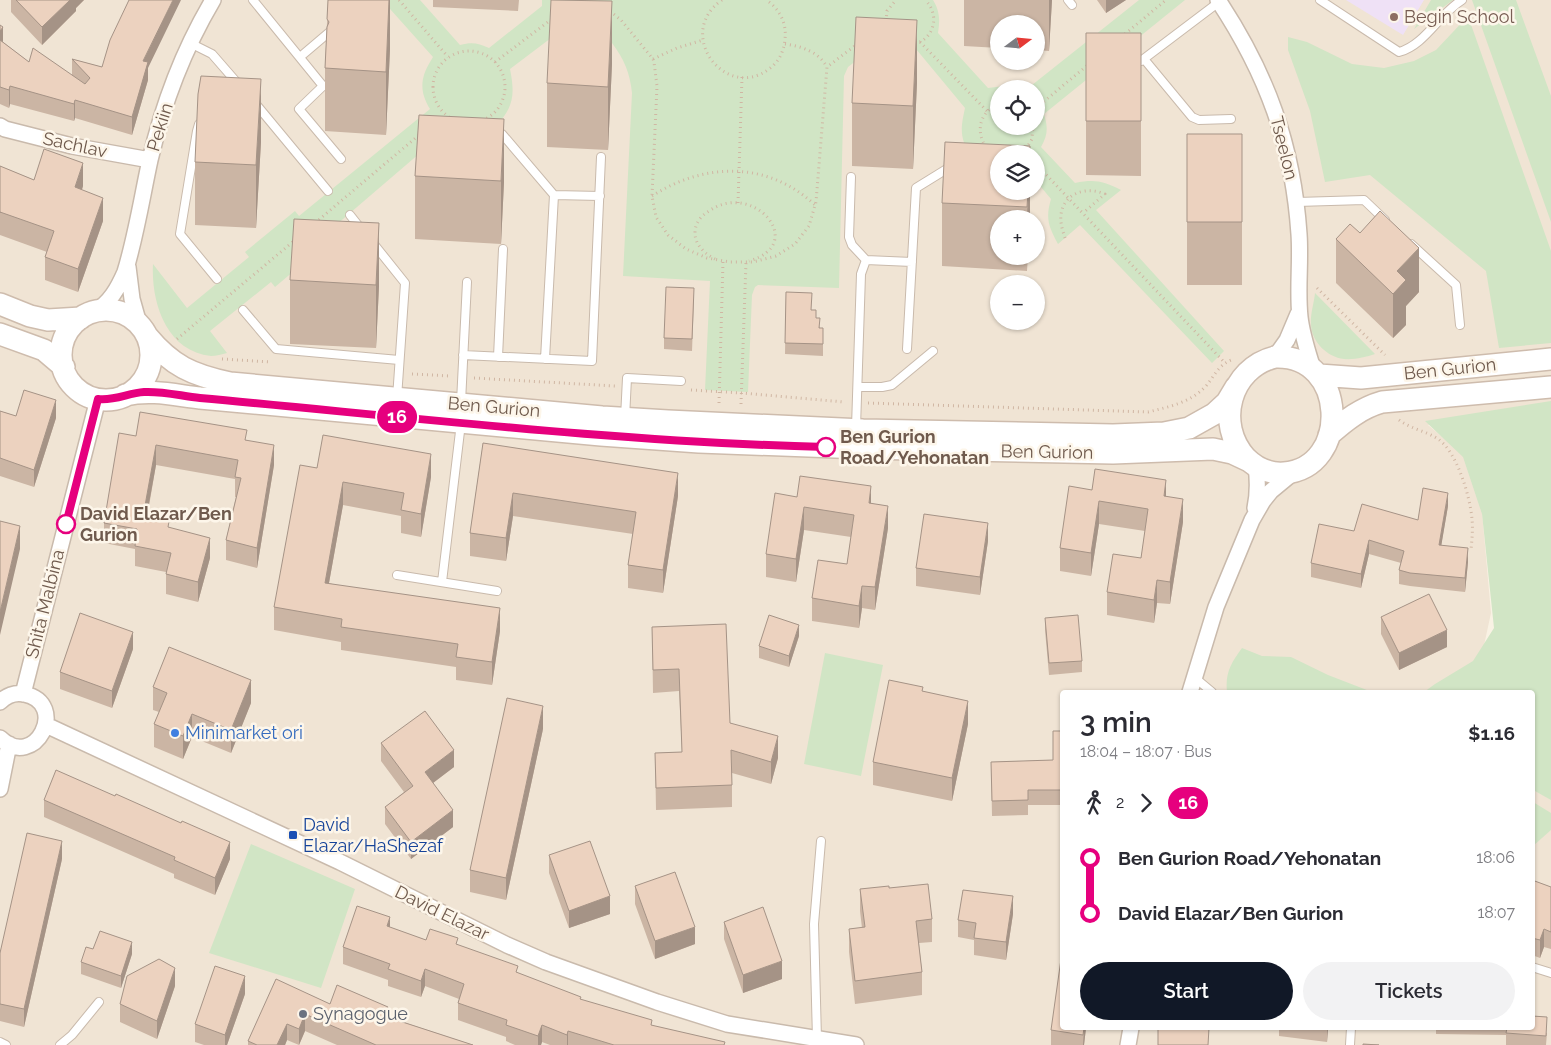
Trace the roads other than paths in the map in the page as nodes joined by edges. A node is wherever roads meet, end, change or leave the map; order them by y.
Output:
1 (213, 0) edge
2 (254, 0) edge
3 (1320, 0) edge
4 (1462, 0) edge
5 (1218, 1) edge
6 (338, 25) edge
7 (190, 43) junction
8 (300, 57) junction
9 (1144, 59) junction
10 (1137, 65) edge
11 (240, 85) junction
12 (233, 91) edge
13 (246, 93) edge
14 (252, 100) edge
15 (206, 114) edge
16 (1231, 119) dead end
17 (0, 126) edge
18 (502, 134) edge
19 (601, 157) dead end
20 (341, 159) dead end
21 (150, 160) junction
22 (955, 164) edge
23 (851, 177) dead end
24 (328, 191) dead end
25 (554, 195) junction
26 (600, 196) junction
27 (1297, 202) junction
28 (350, 214) dead end
29 (1392, 226) edge
30 (1406, 240) edge
31 (503, 249) dead end
32 (128, 260) junction
33 (866, 260) junction
34 (912, 262) junction
35 (217, 279) dead end
36 (466, 282) dead end
37 (0, 304) edge
38 (243, 310) dead end
39 (1300, 310) junction
40 (88, 315) junction
41 (1460, 325) dead end
42 (143, 330) junction
43 (0, 334) edge
44 (907, 349) dead end
45 (933, 351) dead end
46 (463, 355) junction
47 (498, 357) junction
48 (1274, 357) junction
49 (546, 359) junction
50 (1551, 359) edge
51 (399, 360) junction
52 (64, 367) junction
53 (1316, 372) junction
54 (1238, 383) junction
55 (681, 385) road end
56 (1551, 387) edge
57 (858, 388) junction
58 (126, 396) junction
59 (396, 398) junction
60 (98, 399) junction
61 (461, 413) junction
62 (625, 418) junction
63 (856, 429) junction
64 (1329, 435) junction
65 (1253, 463) junction
66 (1296, 471) junction
67 (1252, 520) junction
68 (397, 575) dead end
69 (442, 582) junction
70 (498, 591) dead end
71 (1194, 677) junction
72 (1191, 690) edge
73 (1210, 690) edge
74 (23, 694) junction
75 (0, 702) edge
76 (46, 726) junction
77 (5, 741) edge
78 (0, 790) edge
79 (821, 840) dead end
80 (1535, 968) edge
81 (1551, 973) edge
82 (99, 1002) dead end
83 (1131, 1030) edge
84 (1351, 1030) edge
85 (817, 1039) junction
86 (0, 1042) edge
87 (6, 1045) edge
88 (60, 1045) edge
89 (856, 1045) edge
90 (1128, 1045) edge
91 (1350, 1045) edge

1 - 7 street, Pekiin
2 - 8 lane
3 - 4 lane
5 - 9 lane
5 - 27 street, Tseelon
6 - 8 lane
7 - 11 lane
7 - 21 street, Pekiin
8 - 20 lane
9 - 10 lane
9 - 16 lane
11 - 12 lane
11 - 13 lane
14 - 24 lane
15 - 35 lane
17 - 21 street, Sachlav
18 - 25 lane
19 - 26 lane
21 - 32 street, Pekiin
22 - 34 lane
23 - 33 lane
25 - 26 lane
25 - 49 lane
26 - 49 lane
27 - 29 lane
27 - 39 street, Tseelon
28 - 51 lane
30 - 41 lane
31 - 47 lane
32 - 40 street, Pekiin
32 - 42 street, Pekiin
33 - 34 lane
33 - 57 lane
34 - 44 lane
36 - 46 lane
37 - 40 street
38 - 51 lane
39 - 48 street, Tseelon
39 - 53 street, Tseelon
40 - 42 street
40 - 52 street
42 - 58 street
42 - 59 street, Ben Gurion
43 - 52 street
45 - 57 lane
46 - 47 lane
46 - 61 lane
47 - 49 lane
48 - 53 street
48 - 54 street
50 - 53 street, Ben Gurion
51 - 59 lane
52 - 60 street
53 - 64 street
54 - 63 street, Ben Gurion
54 - 65 street
55 - 62 lane
56 - 64 street, Ben Gurion
57 - 63 lane
58 - 60 street
58 - 61 street, Ben Gurion
59 - 61 street, Ben Gurion
60 - 74 street, Shita Malbina
61 - 62 street, Ben Gurion
61 - 65 street, Ben Gurion
61 - 69 lane
62 - 63 street, Ben Gurion
64 - 66 street
65 - 66 street
65 - 67 street
66 - 67 street
67 - 71 street
68 - 69 lane
69 - 70 lane
71 - 72 street
71 - 73 lane
74 - 75 street
74 - 76 street
76 - 77 street
76 - 85 street, David Elazar
77 - 78 street
79 - 85 lane
80 - 81 lane
82 - 88 lane
83 - 90 street
84 - 91 lane
85 - 89 street, David Elazar
86 - 87 lane

